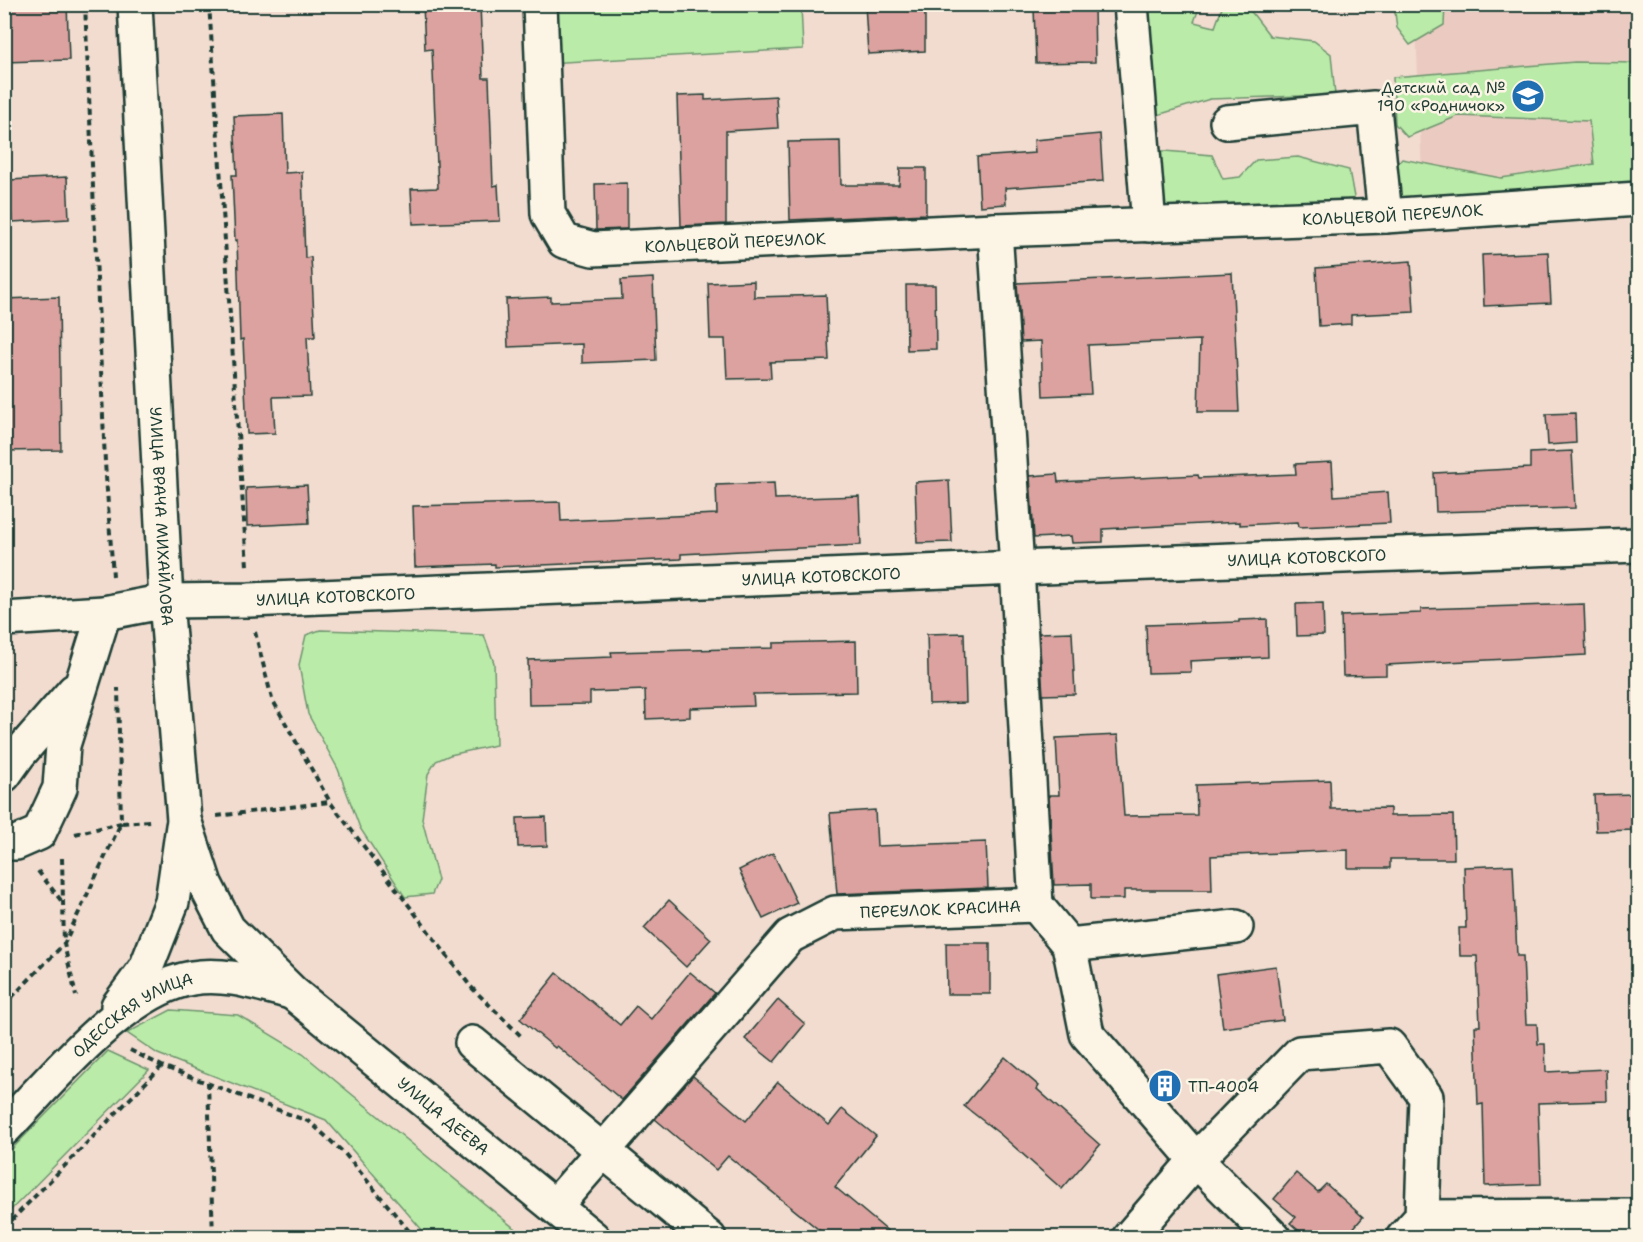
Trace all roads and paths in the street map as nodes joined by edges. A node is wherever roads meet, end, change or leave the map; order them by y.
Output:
1 (85, 4) edge
2 (135, 4) edge
3 (209, 4) edge
4 (540, 4) edge
5 (1131, 4) edge
6 (1227, 122) dead end
7 (1638, 199) edge
8 (1385, 216) junction
9 (1149, 225) junction
10 (994, 230) junction
11 (1638, 545) edge
12 (1017, 568) junction
13 (249, 600) junction
14 (166, 601) junction
15 (110, 612) junction
16 (4, 619) edge
17 (84, 680) junction
18 (118, 681) dead end
19 (4, 775) edge
20 (184, 820) junction
21 (121, 823) dead end
22 (4, 843) edge
23 (62, 848) dead end
24 (1036, 905) junction
25 (1236, 927) dead end
26 (64, 944) junction
27 (1069, 945) junction
28 (293, 993) junction
29 (76, 996) dead end
30 (4, 1005) edge
31 (114, 1037) junction
32 (472, 1043) dead end
33 (529, 1044) dead end
34 (162, 1066) junction
35 (208, 1082) junction
36 (4, 1129) edge
37 (604, 1152) junction
38 (1196, 1160) junction
39 (555, 1206) junction
40 (1638, 1216) edge
41 (1412, 1227) edge
42 (4, 1228) edge
43 (213, 1238) edge
44 (418, 1238) edge
45 (593, 1238) edge
46 (709, 1238) edge
47 (1129, 1238) edge
48 (1274, 1238) edge

1 - 15 path
2 - 14 street, УЛИЦА ВРАЧА МИХАЙЛОВА
3 - 13 path
4 - 10 street, КОЛЬЦЕВОЙ ПЕРЕУЛОК
5 - 9 street
6 - 8 street
7 - 8 street, КОЛЬЦЕВОЙ ПЕРЕУЛОК
8 - 9 street, КОЛЬЦЕВОЙ ПЕРЕУЛОК
9 - 10 street, КОЛЬЦЕВОЙ ПЕРЕУЛОК
10 - 12 street
11 - 12 street, УЛИЦА КОТОВСКОГО
12 - 13 street, УЛИЦА КОТОВСКОГО
12 - 24 street
13 - 14 street, УЛИЦА КОТОВСКОГО
13 - 33 path
14 - 15 street, УЛИЦА КОТОВСКОГО
14 - 20 street, УЛИЦА ВРАЧА МИХАЙЛОВА
15 - 16 street, УЛИЦА КОТОВСКОГО
15 - 17 street
17 - 19 street
17 - 22 street
18 - 21 path
20 - 28 street, УЛИЦА ВРАЧА МИХАЙЛОВА
20 - 31 street
23 - 26 path
24 - 27 street, ПЕРЕУЛОК КРАСИНА
24 - 37 street, ПЕРЕУЛОК КРАСИНА
25 - 27 street
26 - 29 path
26 - 30 path
27 - 38 street, ПЕРЕУЛОК КРАСИНА
28 - 31 street, ОДЕССКАЯ УЛИЦА
28 - 39 street, УЛИЦА ДЕЕВА
31 - 34 path
31 - 36 street, ОДЕССКАЯ УЛИЦА
32 - 37 street
34 - 35 path
34 - 42 path
35 - 43 path
35 - 44 path
37 - 39 street, ПЕРЕУЛОК КРАСИНА
37 - 46 street
38 - 41 street
38 - 47 street
38 - 48 street, ПЕРЕУЛОК КРАСИНА
39 - 45 street, УЛИЦА ДЕЕВА
40 - 41 street

